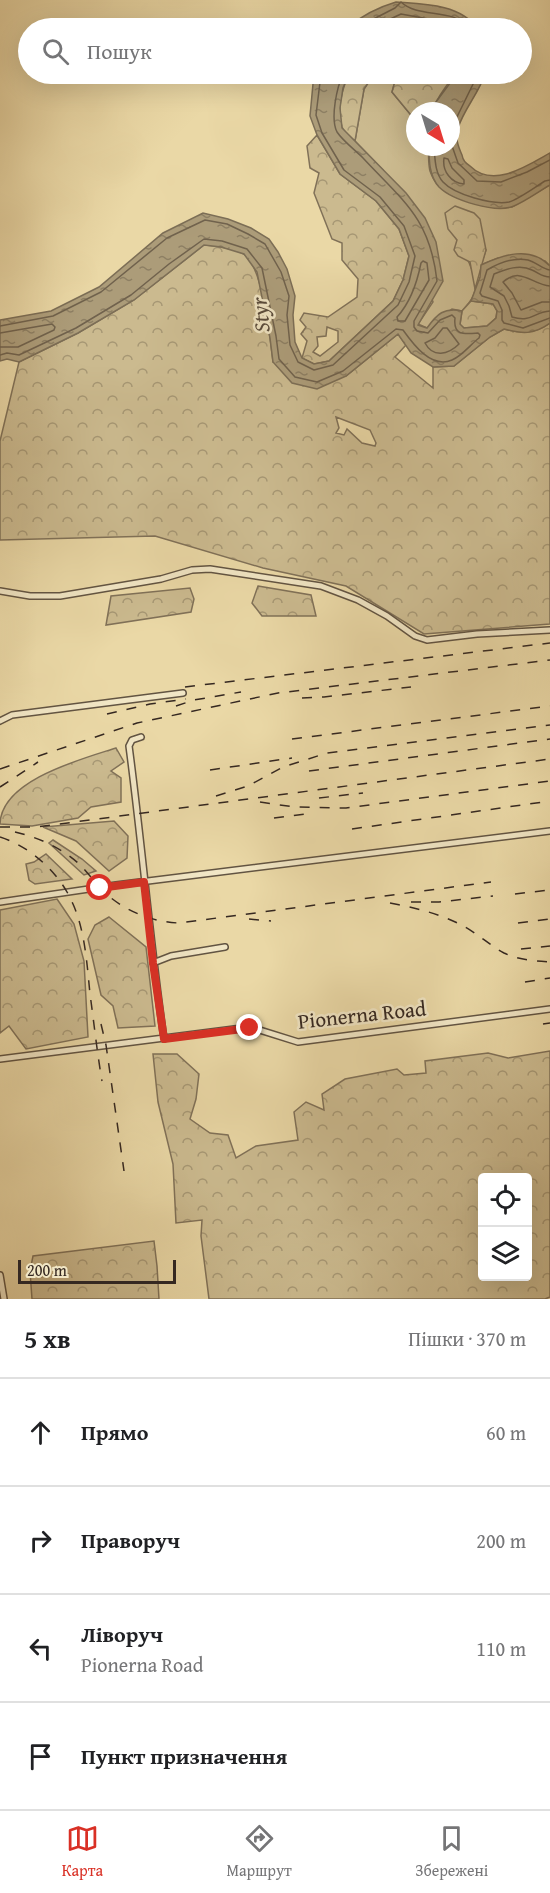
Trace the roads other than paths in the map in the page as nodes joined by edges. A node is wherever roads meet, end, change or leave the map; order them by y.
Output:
1 (0, 591) edge
2 (550, 630) edge
3 (183, 693) dead end
4 (0, 721) edge
5 (141, 737) dead end
6 (550, 831) edge
7 (144, 882) junction
8 (0, 902) edge
9 (225, 947) dead end
10 (153, 963) junction
11 (550, 1009) edge
12 (164, 1039) junction
13 (0, 1059) edge
14 (0, 1275) edge
15 (4, 1299) edge

1 - 2 street
3 - 4 street
5 - 7 street
6 - 7 street
7 - 8 street
7 - 10 street
9 - 10 street
10 - 12 street
11 - 12 street, Pionerna Road
12 - 13 street, Pionerna Road
14 - 15 street

